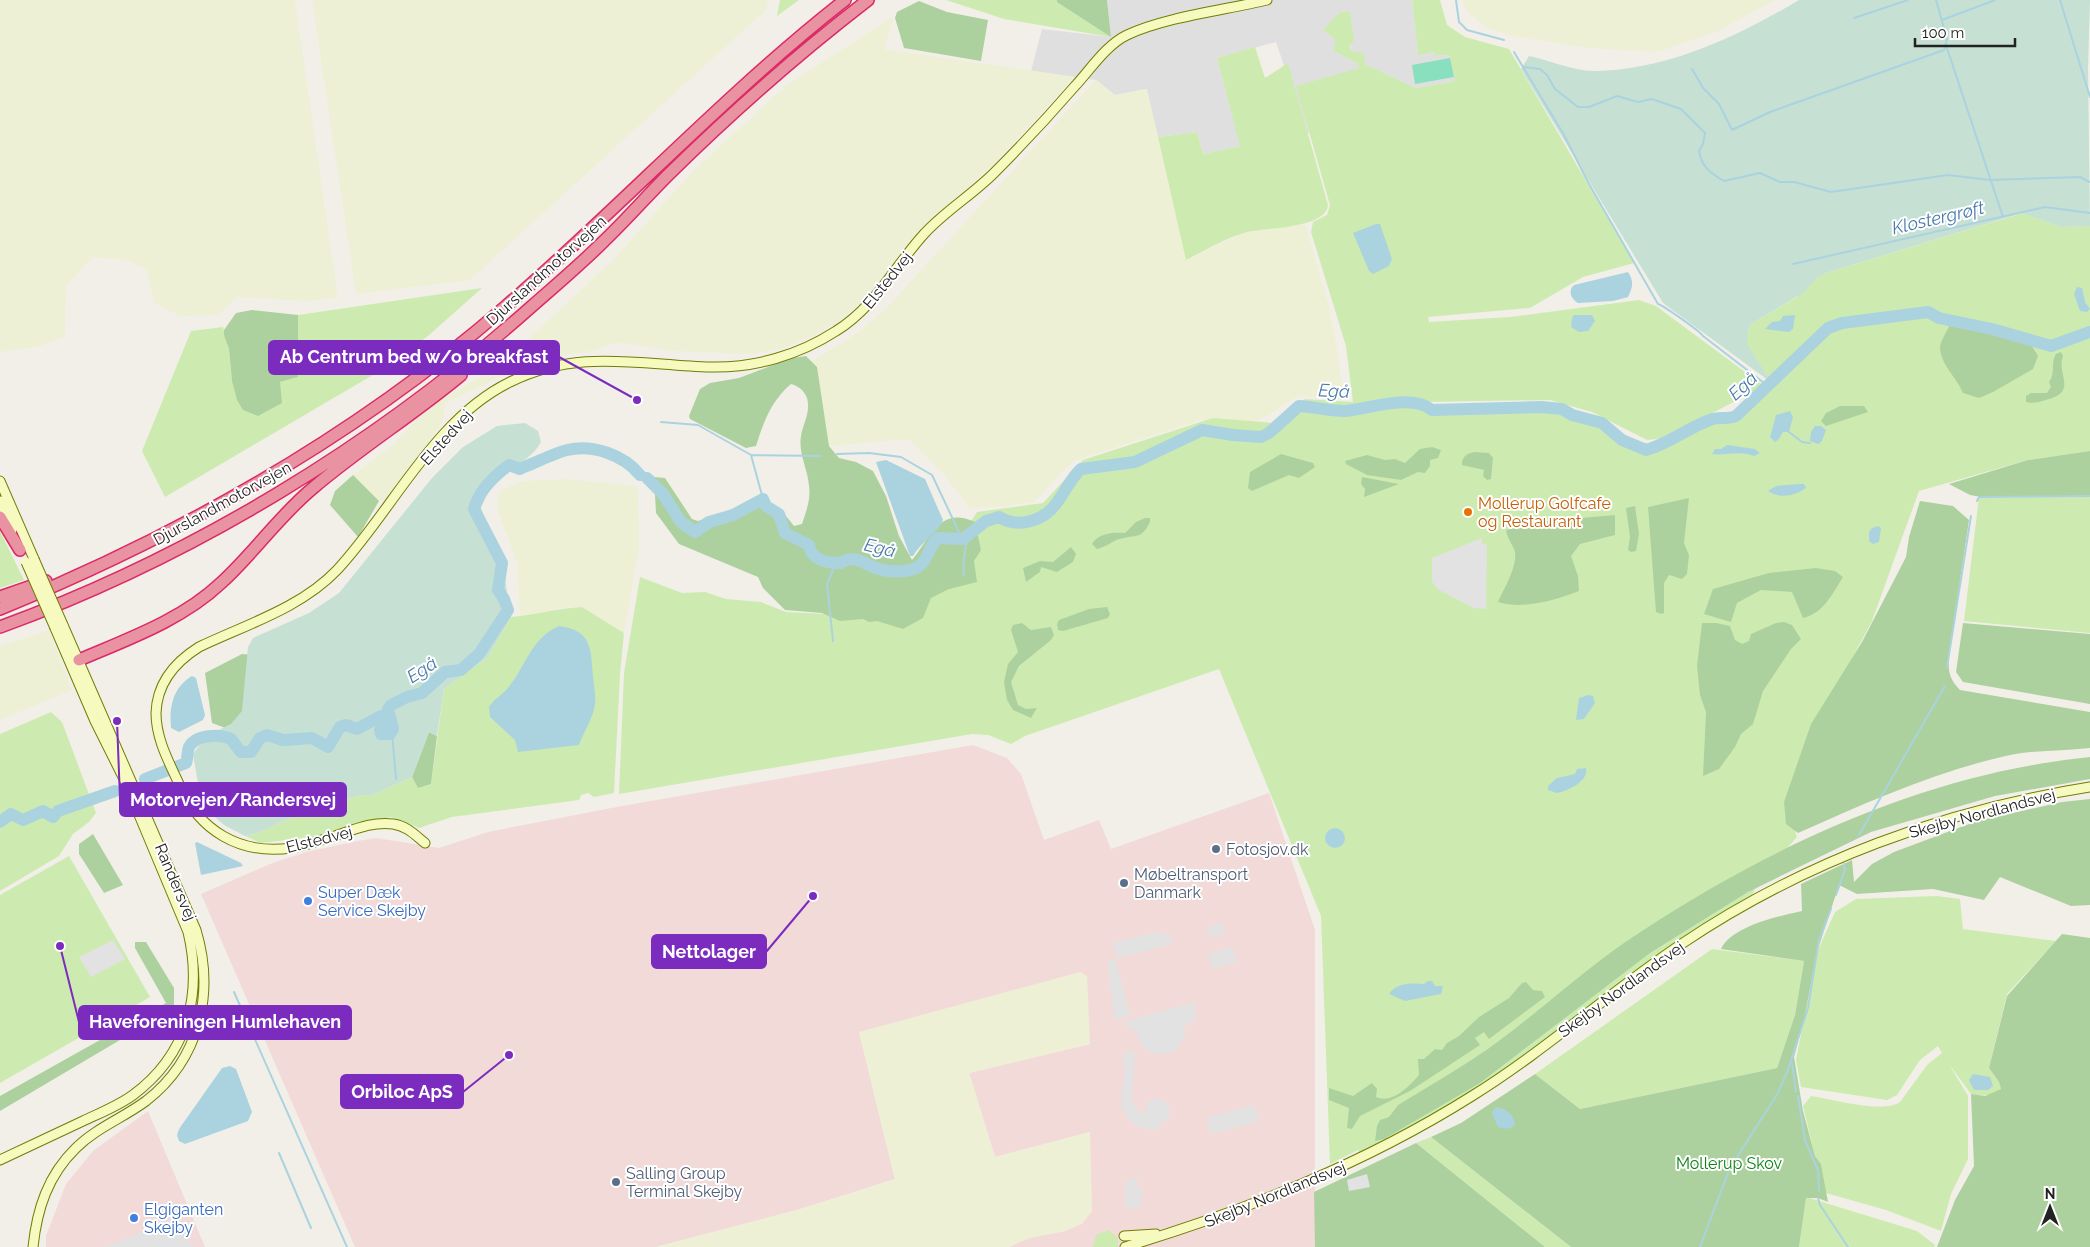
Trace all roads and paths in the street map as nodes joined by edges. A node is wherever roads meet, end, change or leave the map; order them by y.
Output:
1 (845, 0) edge
2 (868, 0) edge
3 (1267, 0) edge
4 (602, 242) junction
5 (0, 481) edge
6 (0, 501) edge
7 (0, 517) edge
8 (173, 531) junction
9 (20, 550) junction
10 (30, 561) junction
11 (0, 598) edge
12 (0, 609) edge
13 (0, 627) edge
14 (74, 662) junction
15 (2090, 787) edge
16 (425, 843) dead end
17 (0, 1160) edge
18 (1171, 1233) junction
19 (1124, 1236) dead end
20 (33, 1247) edge
21 (1125, 1247) edge

1 - 8 highway, Djurslandmotorvejen
2 - 4 highway, Djurslandmotorvejen
3 - 16 street, Elstedvej
4 - 13 highway, Djurslandmotorvejen
4 - 14 highway
5 - 10 street, Randersvej
6 - 9 street, Randersvej
7 - 9 highway
8 - 11 highway
8 - 12 highway, Djurslandmotorvejen
9 - 10 street, Randersvej
10 - 14 street, Randersvej, bridge
14 - 17 street, Randersvej
14 - 20 street, Randersvej
15 - 18 street, Skejby Nordlandsvej
18 - 19 street, Skejby Nordlandsvej
18 - 21 street, Skejby Nordlandsvej

